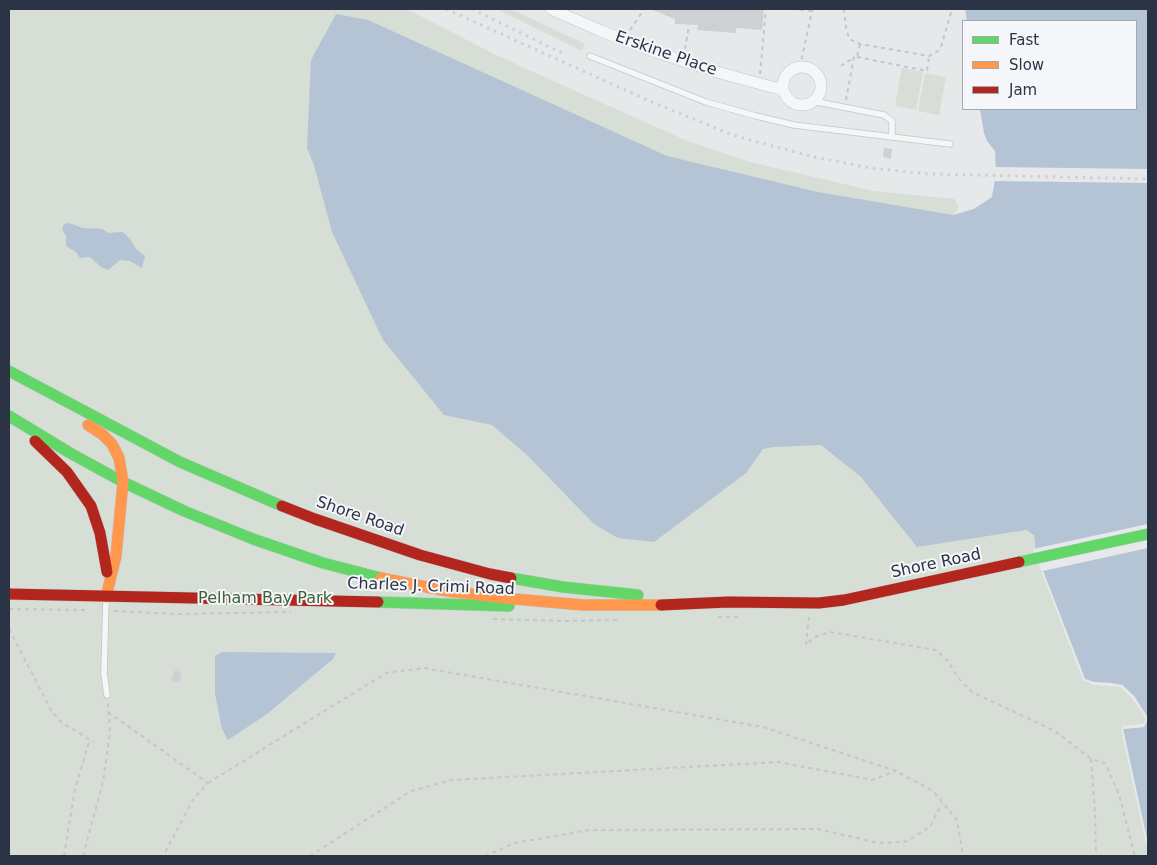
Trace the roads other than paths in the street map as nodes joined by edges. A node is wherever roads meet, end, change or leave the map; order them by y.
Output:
1 (551, 9) edge
2 (590, 56) dead end
3 (784, 90) junction
4 (812, 102) junction
5 (892, 137) junction
6 (950, 144) dead end
7 (13, 374) edge
8 (9, 418) edge
9 (123, 482) junction
10 (1148, 534) edge
11 (9, 594) edge
12 (106, 597) junction
13 (728, 602) junction
14 (583, 605) junction
15 (107, 695) road end

1 - 3 street, Erskine Place
2 - 5 lane
3 - 4 street, Erskine Place
3 - 4 street
4 - 5 lane
5 - 6 lane
7 - 9 main road
7 - 13 main road, Shore Road
8 - 9 main road, Shore Road
8 - 12 main road
9 - 12 main road
9 - 14 main road, Shore Road
10 - 13 main road, Shore Road
11 - 12 main road, Charles J. Crimi Road
12 - 14 main road, Charles J. Crimi Road
12 - 15 lane
13 - 14 main road, Shore Road

